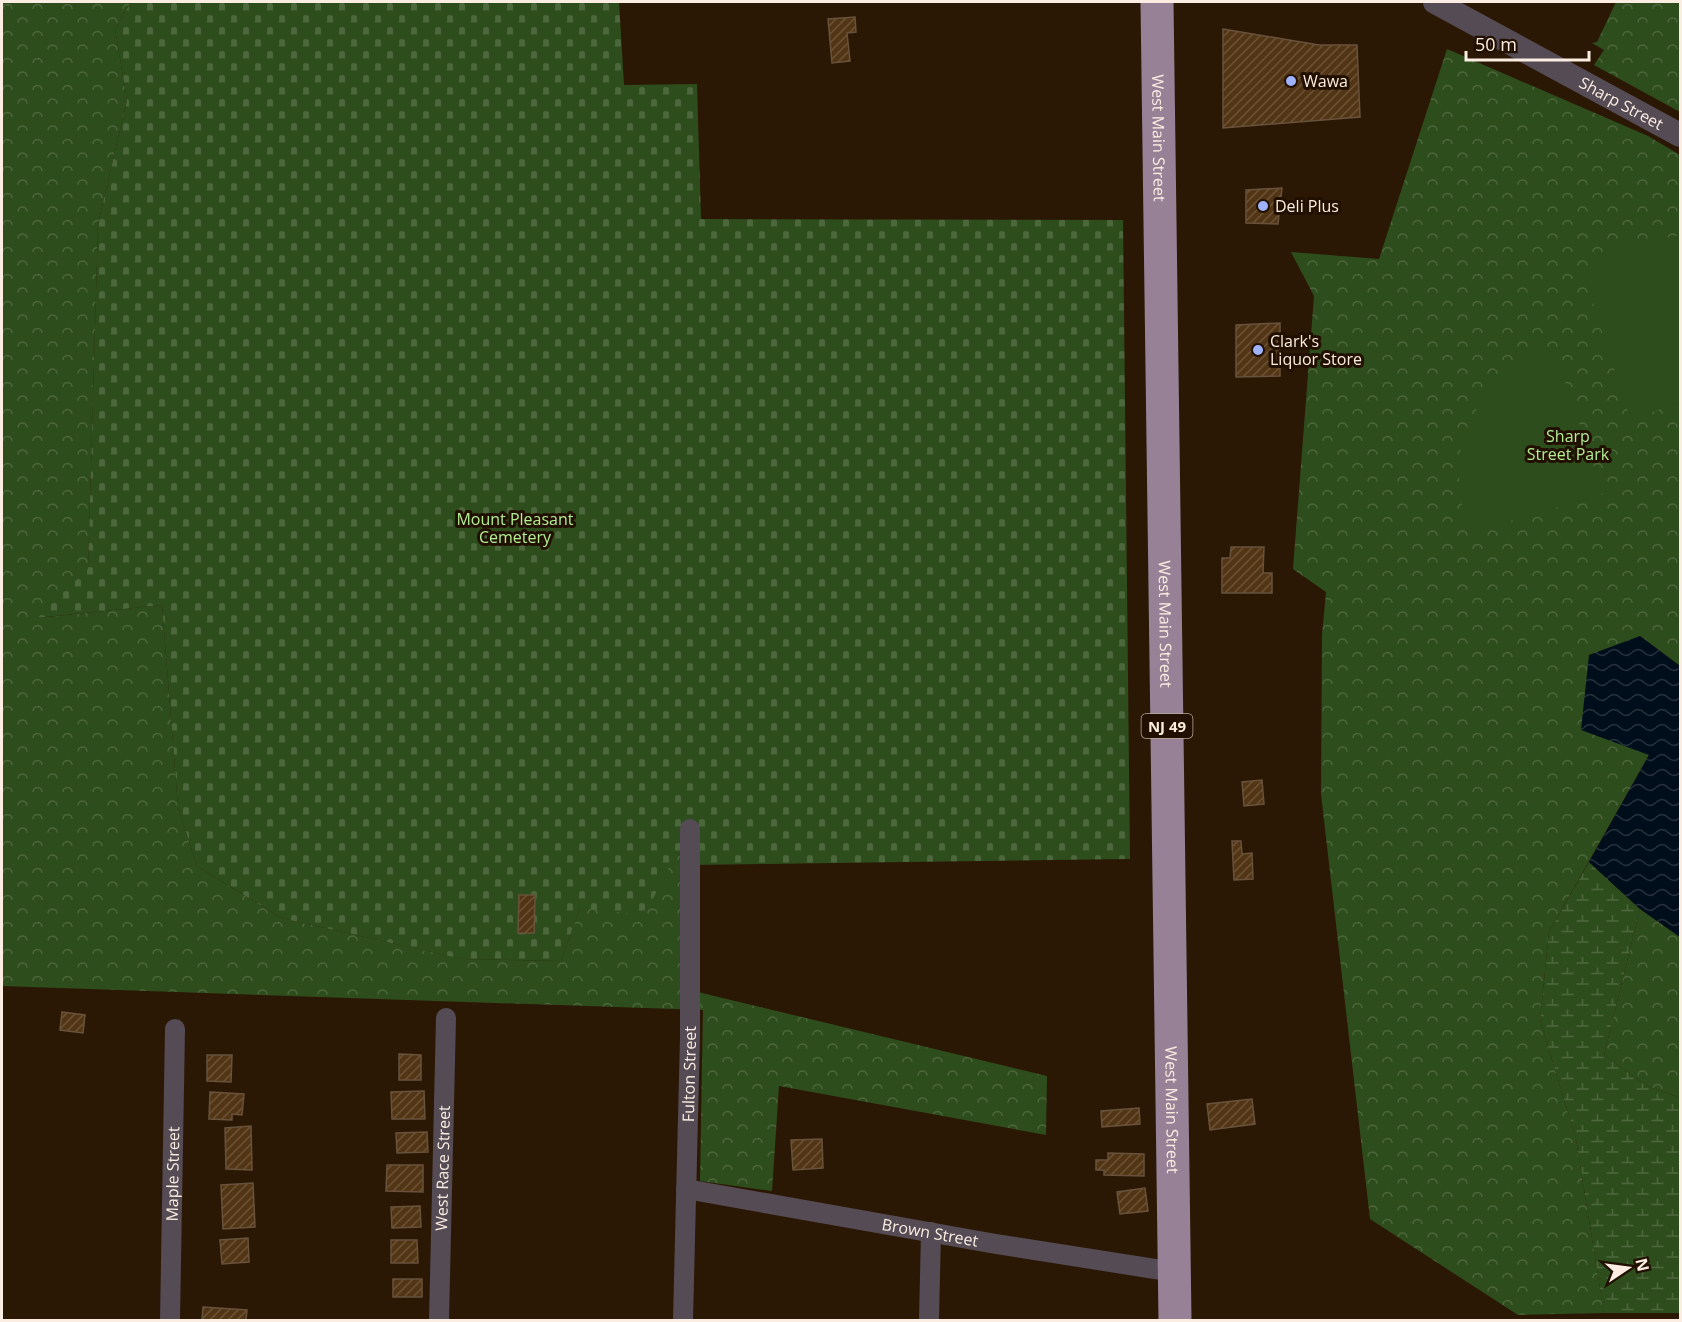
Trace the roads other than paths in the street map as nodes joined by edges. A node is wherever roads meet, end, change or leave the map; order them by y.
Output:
1 (1157, 2) edge
2 (1437, 2) edge
3 (1680, 135) edge
4 (690, 829) dead end
5 (446, 1018) dead end
6 (176, 1029) dead end
7 (686, 1189) junction
8 (931, 1232) junction
9 (1174, 1272) junction
10 (170, 1320) edge
11 (439, 1320) edge
12 (683, 1320) edge
13 (929, 1320) edge
14 (1175, 1320) edge

1 - 9 highway, West Main Street / NJ 49
2 - 3 street, Sharp Street
4 - 7 street, Fulton Street
5 - 11 street, West Race Street
6 - 10 street, Maple Street
7 - 8 street, Brown Street
7 - 12 street, Fulton Street
8 - 9 street, Brown Street
8 - 13 street
9 - 14 highway, West Main Street / NJ 49

